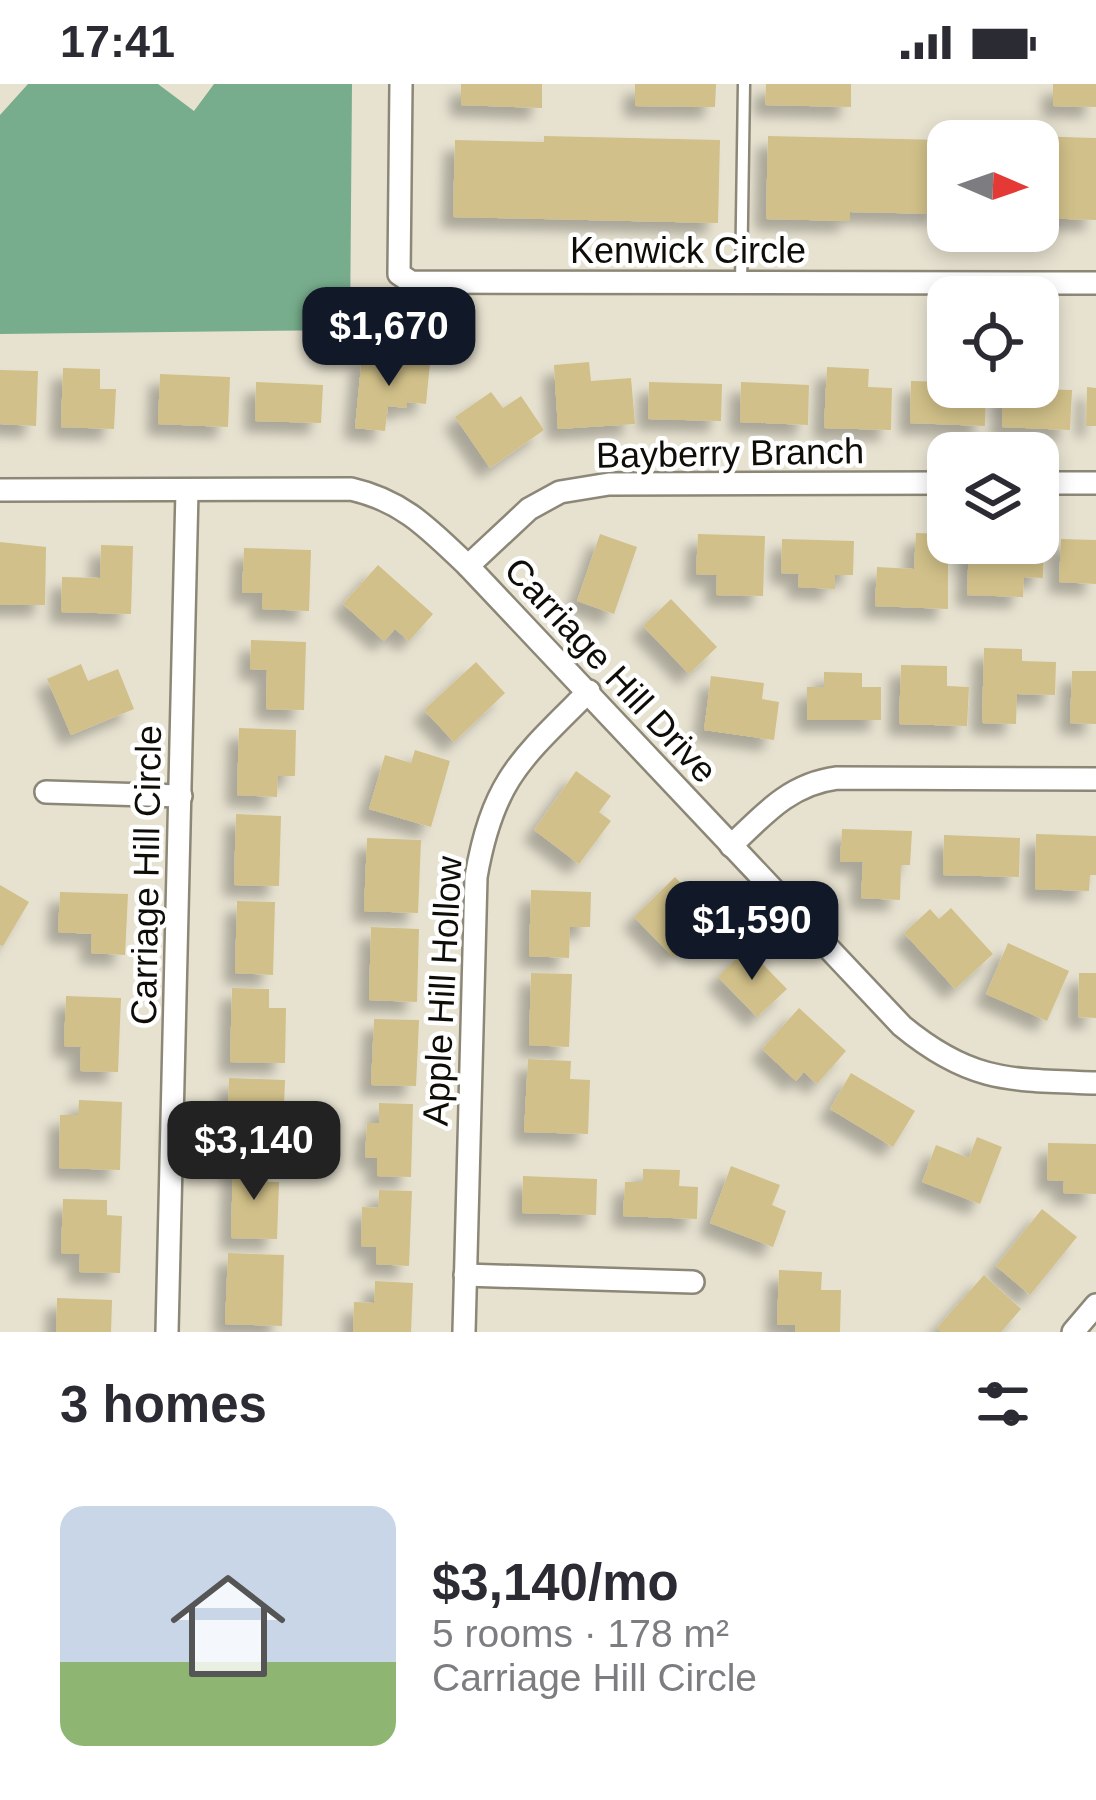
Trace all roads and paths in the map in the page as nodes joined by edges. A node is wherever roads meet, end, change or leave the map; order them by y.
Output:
1 (401, 84) edge
2 (744, 84) edge
3 (1096, 283) edge
4 (741, 284) junction
5 (927, 483) edge
6 (1059, 483) edge
7 (1096, 483) edge
8 (0, 490) edge
9 (187, 491) junction
10 (468, 566) junction
11 (590, 692) junction
12 (1096, 778) edge
13 (46, 792) dead end
14 (181, 796) junction
15 (731, 846) junction
16 (1096, 1083) edge
17 (465, 1275) junction
18 (693, 1282) dead end
19 (1096, 1305) edge
20 (166, 1332) edge
21 (464, 1332) edge
22 (1073, 1332) edge

1 - 4 street, Kenwick Circle
2 - 4 lane
3 - 4 street, Kenwick Circle
5 - 10 street, Bayberry Branch
6 - 7 street
8 - 9 street, Carriage Hill Drive
9 - 10 street, Carriage Hill Drive
9 - 14 street, Carriage Hill Circle
10 - 11 street, Carriage Hill Drive
11 - 15 street, Carriage Hill Drive
11 - 17 street, Apple Hill Hollow
12 - 15 street
13 - 14 street
14 - 20 street, Carriage Hill Circle
15 - 16 street, Carriage Hill Drive
17 - 18 street
17 - 21 street, Apple Hill Hollow
19 - 22 street

